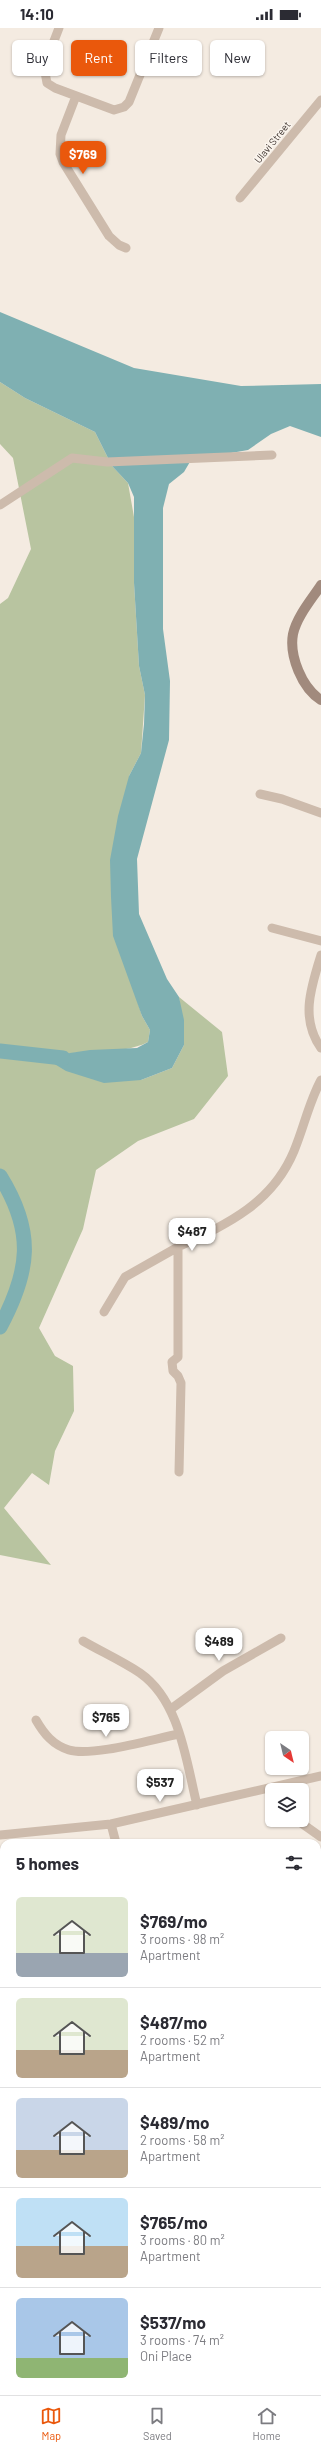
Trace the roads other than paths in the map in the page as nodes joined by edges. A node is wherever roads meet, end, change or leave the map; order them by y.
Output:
1 (59, 28) edge
2 (159, 28) edge
3 (76, 96) junction
4 (321, 100) edge
5 (240, 198) dead end
6 (126, 248) dead end
7 (272, 455) dead end
8 (0, 505) edge
9 (321, 585) edge
10 (321, 700) edge
11 (260, 794) dead end
12 (321, 813) edge
13 (272, 928) dead end
14 (321, 941) edge
15 (321, 955) edge
16 (321, 1048) edge
17 (321, 1080) edge
18 (178, 1247) junction
19 (104, 1312) dead end
20 (179, 1472) dead end
21 (281, 1638) dead end
22 (83, 1641) dead end
23 (171, 1709) junction
24 (36, 1720) dead end
25 (178, 1734) junction
26 (321, 1776) edge
27 (295, 1783) edge
28 (265, 1791) edge
29 (197, 1805) junction
30 (111, 1824) junction
31 (307, 1827) edge
32 (0, 1835) edge
33 (321, 1837) edge
34 (115, 1839) edge

1 - 3 street
2 - 3 street
3 - 6 street
4 - 5 street, Ulavi Street
7 - 8 street
9 - 10 street
11 - 12 street
13 - 14 street
15 - 16 street
17 - 18 street
18 - 19 street
18 - 20 street
21 - 23 street
22 - 23 street
23 - 25 street
24 - 25 street
25 - 29 street
26 - 27 street
28 - 29 street
29 - 30 street
30 - 32 street
30 - 34 street
31 - 33 street

